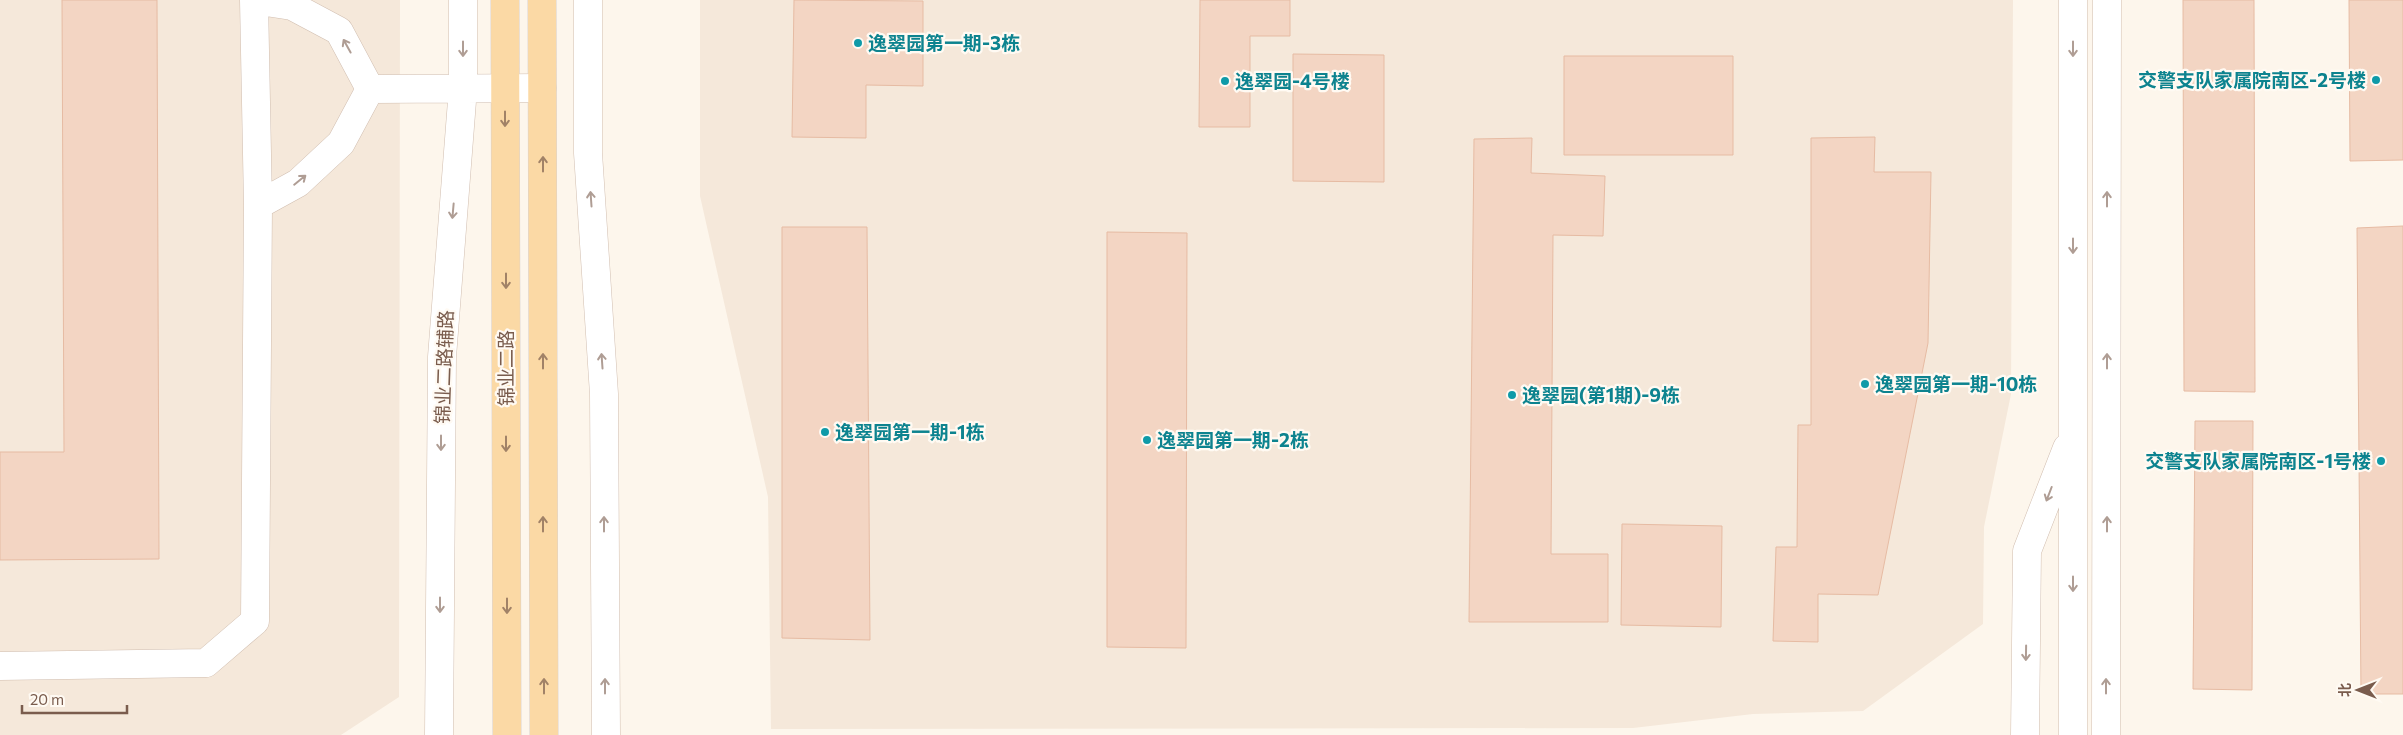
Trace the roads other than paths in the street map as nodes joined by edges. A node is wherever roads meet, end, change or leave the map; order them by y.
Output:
1 (254, 0) edge
2 (463, 0) edge
3 (505, 0) edge
4 (542, 0) edge
5 (588, 0) edge
6 (2073, 0) edge
7 (2107, 0) edge
8 (463, 88) junction
9 (505, 88) junction
10 (542, 88) junction
11 (370, 89) junction
12 (258, 205) junction
13 (2073, 433) junction
14 (0, 666) edge
15 (439, 735) edge
16 (508, 735) edge
17 (544, 735) edge
18 (606, 735) edge
19 (2025, 735) edge
20 (2073, 735) edge
21 (2106, 735) edge

11 -> 1 street
1 - 12 street
2 -> 8 street, 锦业二路辅路
3 - 9 main road, 锦业二路
4 - 10 main road, 锦业二路
18 -> 5 street
6 -> 13 street
21 -> 7 street
8 - 9 street
8 - 11 street
8 -> 15 street, 锦业二路辅路
9 - 10 street
9 -> 16 main road, 锦业二路
17 -> 10 main road, 锦业二路
12 -> 11 street
12 - 14 street
13 -> 19 street
13 -> 20 street

